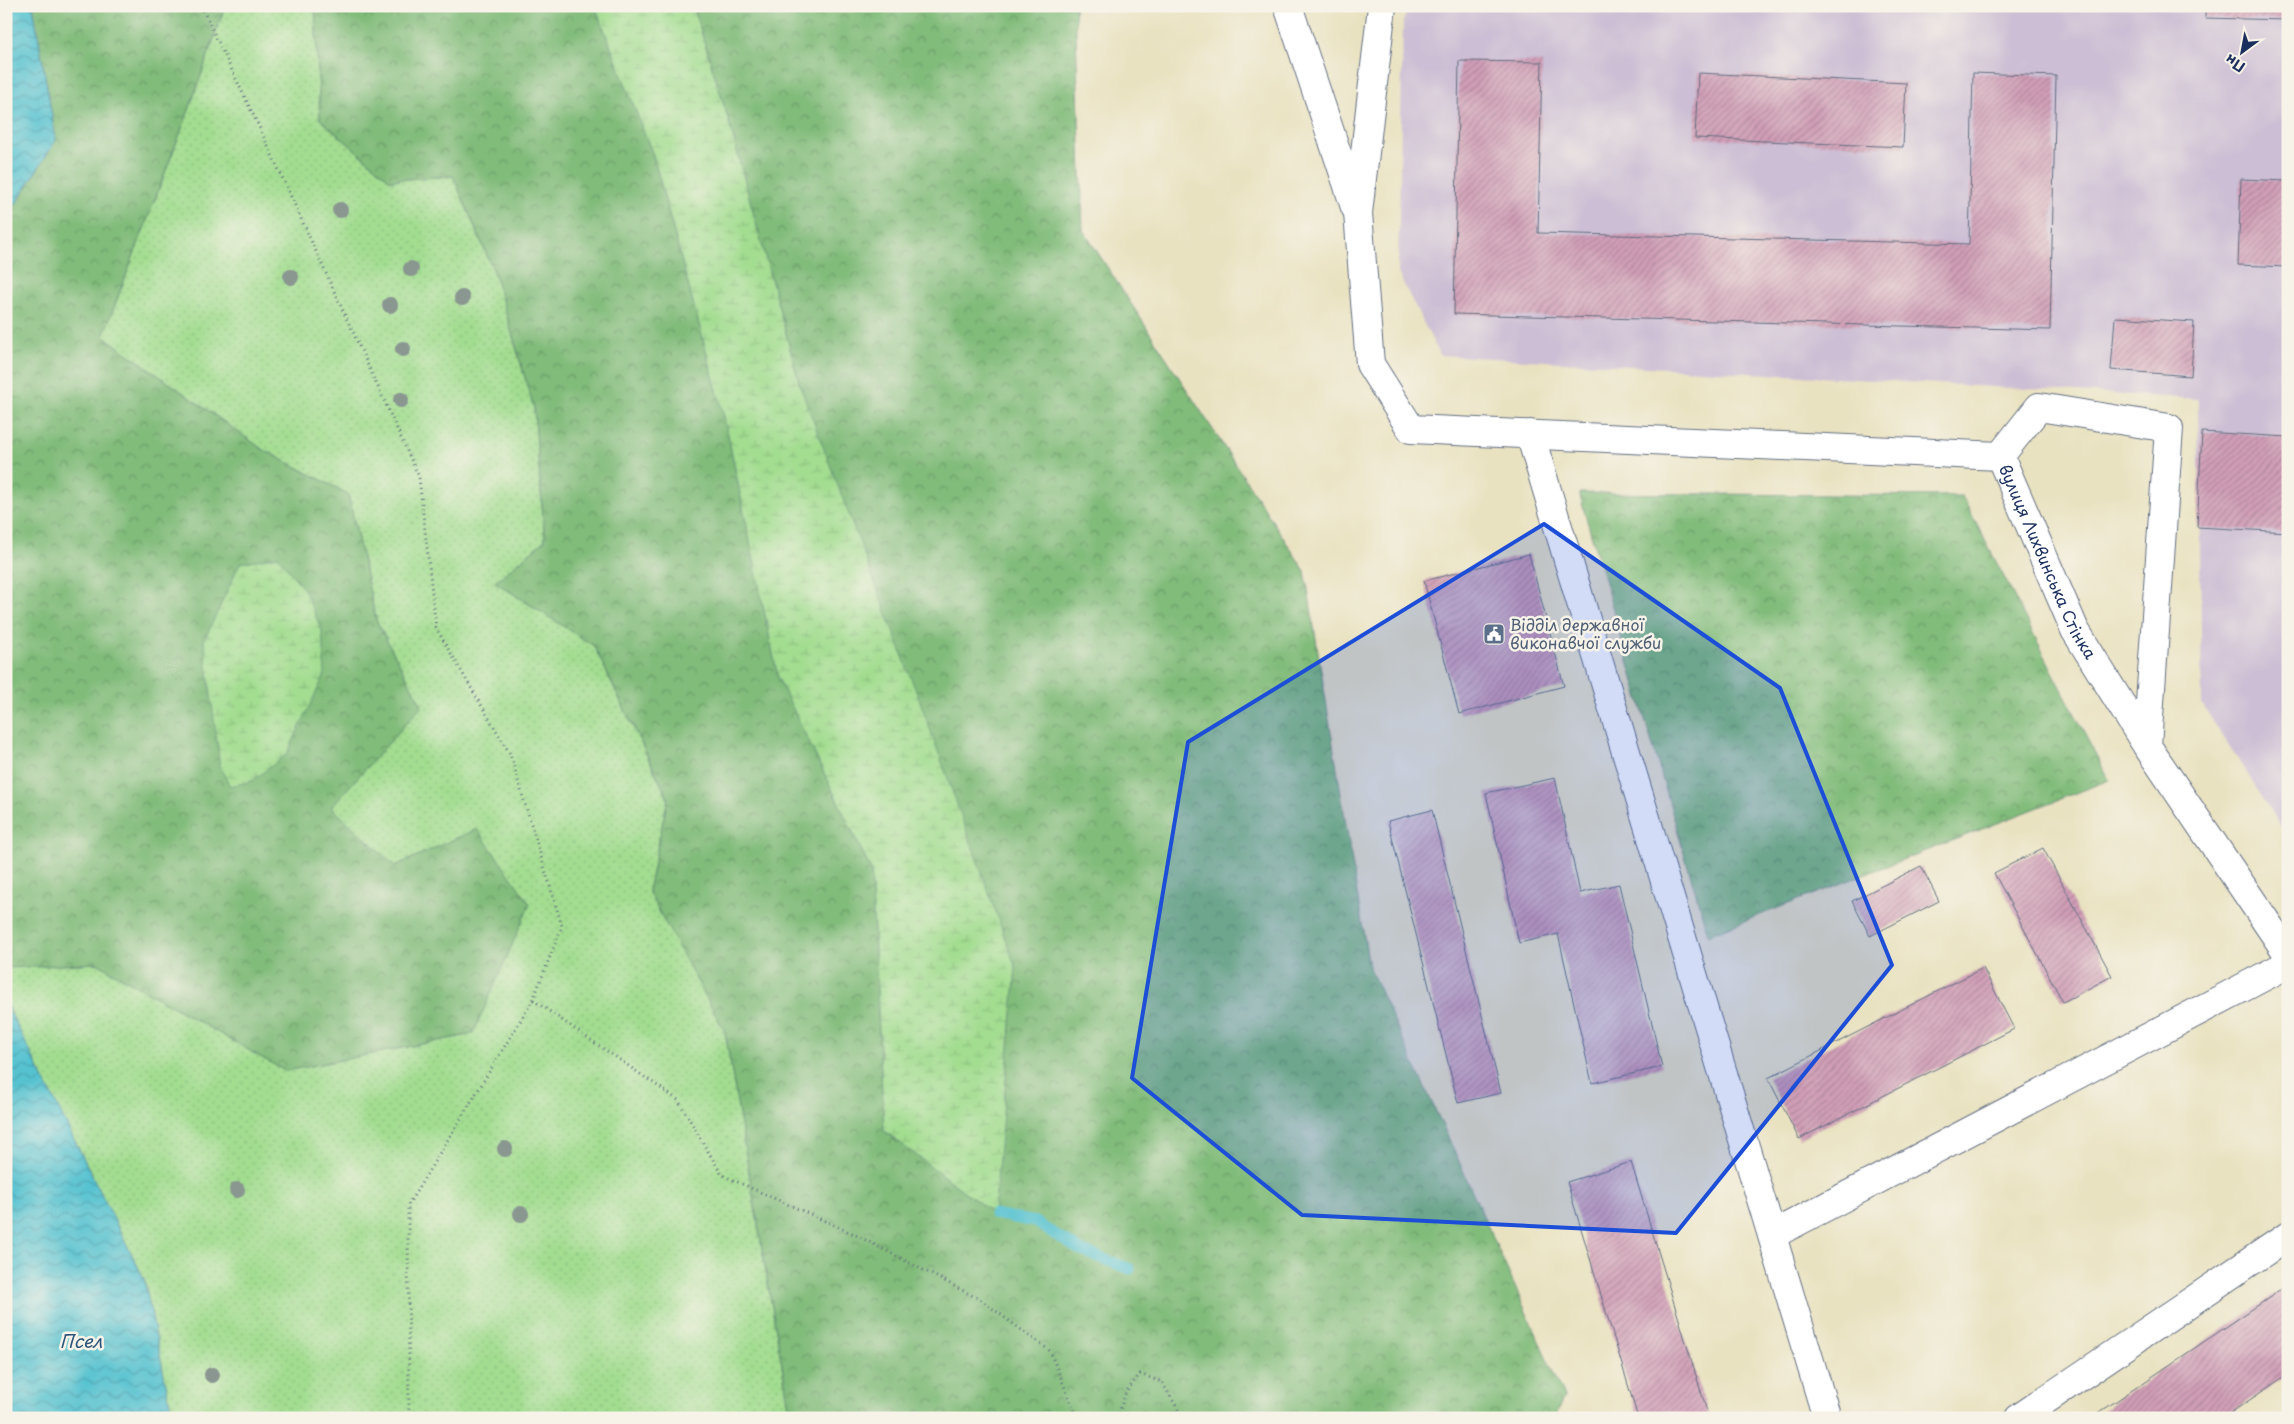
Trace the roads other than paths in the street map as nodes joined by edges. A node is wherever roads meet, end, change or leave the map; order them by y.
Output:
1 (1288, 6) edge
2 (1382, 6) edge
3 (1358, 213) junction
4 (1530, 434) junction
5 (2000, 456) junction
6 (2147, 746) junction
7 (2288, 954) edge
8 (2288, 964) edge
9 (1772, 1235) junction
10 (2288, 1236) edge
11 (1827, 1418) edge
12 (2019, 1418) edge

1 - 3 street
2 - 3 street
3 - 4 street
4 - 5 street
4 - 9 street
5 - 6 street, вулиця Лихвинська Стінка
5 - 6 street, вулиця Лихвинська Стінка
6 - 7 street, вулиця Лихвинська Стінка
8 - 9 street
9 - 11 street
10 - 12 street

